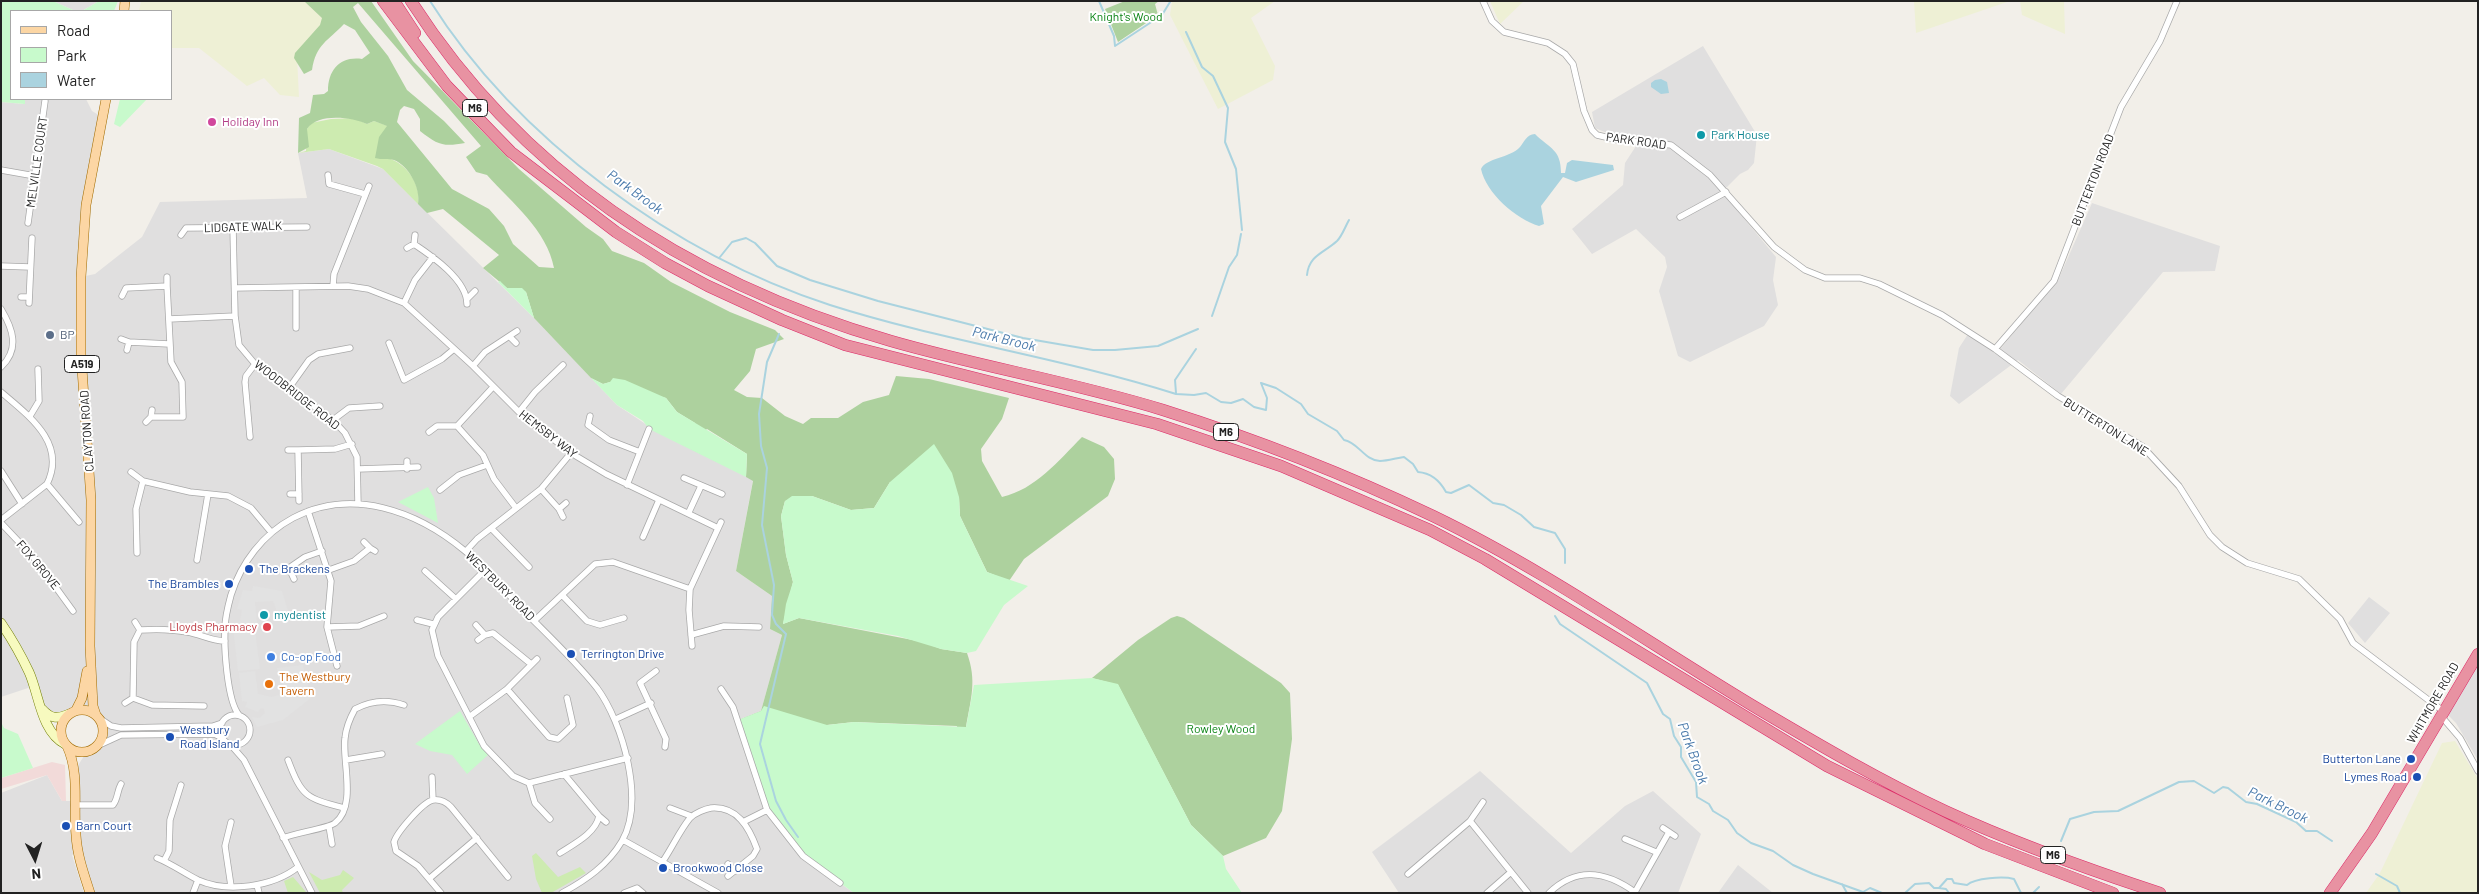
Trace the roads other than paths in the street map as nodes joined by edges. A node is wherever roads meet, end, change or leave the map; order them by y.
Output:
1 (383, 1) edge
2 (394, 1) edge
3 (411, 1) edge
4 (420, 1) edge
5 (1483, 1) edge
6 (2177, 1) edge
7 (106, 100) edge
8 (45, 101) dead end
9 (491, 103) junction
10 (1, 170) edge
11 (328, 175) dead end
12 (35, 176) junction
13 (329, 184) junction
14 (369, 186) dead end
15 (327, 191) dead end
16 (1726, 192) junction
17 (365, 194) junction
18 (574, 200) junction
19 (1680, 217) dead end
20 (28, 223) dead end
21 (307, 227) dead end
22 (233, 228) junction
23 (181, 235) dead end
24 (415, 235) dead end
25 (32, 238) dead end
26 (414, 244) junction
27 (407, 248) dead end
28 (433, 257) junction
29 (1, 266) edge
30 (30, 267) junction
31 (1818, 275) joint
32 (167, 277) dead end
33 (167, 286) junction
34 (333, 286) junction
35 (296, 287) junction
36 (235, 288) junction
37 (475, 290) dead end
38 (122, 296) dead end
39 (21, 297) dead end
40 (404, 303) junction
41 (1, 309) edge
42 (234, 316) junction
43 (169, 319) junction
44 (296, 328) dead end
45 (517, 331) dead end
46 (510, 336) junction
47 (121, 339) dead end
48 (129, 342) junction
49 (389, 343) dead end
50 (516, 343) dead end
51 (169, 344) junction
52 (350, 348) dead end
53 (454, 349) junction
54 (1995, 349) junction
55 (127, 350) dead end
56 (255, 364) junction
57 (563, 365) dead end
58 (473, 366) junction
59 (1, 367) edge
60 (38, 369) dead end
61 (493, 387) junction
62 (289, 388) junction
63 (1, 392) edge
64 (380, 406) dead end
65 (152, 410) dead end
66 (519, 412) junction
67 (30, 416) junction
68 (590, 416) dead end
69 (333, 420) junction
70 (457, 426) junction
71 (650, 430) dead end
72 (429, 432) dead end
73 (250, 437) dead end
74 (352, 444) junction
75 (288, 450) dead end
76 (298, 450) junction
77 (640, 452) junction
78 (570, 453) junction
79 (407, 461) dead end
80 (487, 465) junction
81 (418, 467) dead end
82 (407, 468) junction
83 (358, 469) junction
84 (1, 471) edge
85 (131, 472) dead end
86 (684, 478) dead end
87 (143, 481) junction
88 (47, 484) junction
89 (627, 485) junction
90 (701, 486) junction
91 (541, 489) junction
92 (440, 490) dead end
93 (208, 494) junction
94 (290, 494) dead end
95 (300, 494) junction
96 (722, 494) dead end
97 (659, 500) junction
98 (299, 501) dead end
99 (566, 502) dead end
100 (22, 504) junction
101 (358, 504) junction
102 (516, 508) junction
103 (559, 509) junction
104 (308, 511) junction
105 (689, 512) junction
106 (563, 517) dead end
107 (1, 521) edge
108 (79, 522) dead end
109 (491, 528) junction
110 (271, 532) junction
111 (643, 537) dead end
112 (364, 542) dead end
113 (322, 551) junction
114 (466, 551) junction
115 (137, 553) dead end
116 (197, 560) dead end
117 (524, 562) junction
118 (518, 566) dead end
119 (529, 567) dead end
120 (329, 570) junction
121 (426, 570) dead end
122 (484, 571) junction
123 (294, 579) dead end
124 (690, 589) junction
125 (562, 595) junction
126 (456, 599) junction
127 (73, 611) dead end
128 (384, 616) dead end
129 (624, 618) dead end
130 (417, 620) dead end
131 (534, 621) junction
132 (135, 622) dead end
133 (1, 624) edge
134 (433, 624) junction
135 (476, 625) dead end
136 (326, 627) junction
137 (758, 627) dead end
138 (140, 630) junction
139 (485, 635) junction
140 (691, 635) junction
141 (478, 640) dead end
142 (225, 641) junction
143 (90, 646) junction
144 (692, 646) dead end
145 (2478, 654) edge
146 (537, 659) dead end
147 (531, 664) junction
148 (337, 666) dead end
149 (656, 671) dead end
150 (507, 689) junction
151 (721, 689) dead end
152 (133, 698) junction
153 (567, 698) dead end
154 (231, 699) junction
155 (125, 703) dead end
156 (651, 703) junction
157 (404, 705) dead end
158 (204, 706) dead end
159 (42, 708) junction
160 (73, 712) junction
161 (2442, 714) junction
162 (239, 715) junction
163 (97, 716) junction
164 (227, 717) junction
165 (469, 717) junction
166 (616, 719) junction
167 (222, 723) junction
168 (221, 737) junction
169 (246, 741) junction
170 (230, 744) junction
171 (66, 745) junction
172 (665, 747) dead end
173 (94, 748) junction
174 (382, 754) dead end
175 (628, 758) junction
176 (244, 760) junction
177 (288, 760) dead end
178 (346, 760) junction
179 (2478, 771) edge
180 (75, 773) junction
181 (564, 774) junction
182 (432, 777) dead end
183 (529, 783) junction
184 (121, 784) dead end
185 (181, 785) dead end
186 (109, 789) dead end
187 (116, 791) junction
188 (433, 800) junction
189 (1483, 802) dead end
190 (74, 805) junction
191 (344, 808) junction
192 (670, 808) dead end
193 (767, 810) junction
194 (599, 816) junction
195 (691, 816) junction
196 (550, 819) dead end
197 (1470, 821) junction
198 (231, 822) dead end
199 (606, 822) dead end
200 (743, 822) junction
201 (330, 826) junction
202 (1663, 828) dead end
203 (283, 838) junction
204 (477, 838) junction
205 (1625, 839) dead end
206 (623, 840) junction
207 (332, 844) dead end
208 (560, 852) dead end
209 (1656, 852) junction
210 (157, 858) dead end
211 (164, 861) junction
212 (663, 862) junction
213 (728, 864) dead end
214 (298, 867) junction
215 (735, 871) junction
216 (1511, 872) junction
217 (1408, 874) dead end
218 (504, 876) dead end
219 (728, 876) dead end
220 (430, 878) junction
221 (198, 880) junction
222 (840, 883) dead end
223 (257, 885) junction
224 (231, 886) junction
225 (707, 890) edge
226 (1551, 892) edge
227 (1635, 892) edge
228 (90, 893) edge
229 (193, 893) edge
230 (259, 893) edge
231 (312, 893) edge
232 (441, 893) edge
233 (562, 893) edge
234 (624, 893) edge
235 (644, 893) edge
236 (718, 893) edge
237 (1487, 893) edge
238 (1528, 893) edge
239 (2113, 893) edge
240 (2160, 893) edge
241 (2330, 893) edge

1 - 18 highway, M6
2 - 18 highway, M6
3 - 9 highway, M6
4 - 9 highway, M6
5 - 16 street, PARK ROAD
6 - 54 street, BUTTERTON ROAD
7 - 143 main road, CLAYTON ROAD / A519
8 - 12 street, MELVILLE COURT
9 - 240 highway, M6
10 - 12 street
11 - 13 street
12 - 20 street, MELVILLE COURT
13 - 15 street
13 - 17 street
14 - 17 street
16 - 19 street
16 - 31 street, PARK ROAD
17 - 34 street
18 - 239 highway, M6
21 - 22 street, LIDGATE WALK
22 - 23 street, LIDGATE WALK
22 - 36 street, WOODBRIDGE ROAD
24 - 26 street
25 - 30 street
26 - 27 street
26 - 28 street
28 - 37 street
28 - 40 street
29 - 30 street
30 - 39 street
31 - 54 street, BUTTERTON LANE
32 - 33 street
33 - 38 street
33 - 43 street
34 - 35 street
34 - 40 street
35 - 36 street
35 - 44 street
36 - 42 street, WOODBRIDGE ROAD
40 - 53 street, HEMSBY WAY
41 - 59 street
42 - 43 street
42 - 56 street, WOODBRIDGE ROAD
43 - 51 street
45 - 46 street
46 - 50 street
46 - 58 street
47 - 48 street
48 - 51 street
48 - 55 street
49 - 53 street
51 - 65 street
52 - 62 street
53 - 58 street, HEMSBY WAY
54 - 161 street, BUTTERTON LANE
56 - 62 street, WOODBRIDGE ROAD
56 - 73 street
57 - 66 street
58 - 61 street, HEMSBY WAY
60 - 67 street
61 - 66 street, HEMSBY WAY
61 - 70 street
62 - 69 street, WOODBRIDGE ROAD
63 - 67 street
64 - 69 street
66 - 78 street, HEMSBY WAY
67 - 88 street
68 - 77 street
69 - 74 street, WOODBRIDGE ROAD
70 - 72 street
70 - 80 street
71 - 77 street
74 - 76 street
74 - 83 street, WOODBRIDGE ROAD
75 - 76 street
76 - 95 street
77 - 89 street
78 - 89 street, HEMSBY WAY
78 - 91 street
79 - 82 street
80 - 92 street
80 - 102 street
81 - 82 street
82 - 83 street
83 - 101 street, WOODBRIDGE ROAD
84 - 100 street
85 - 87 street
86 - 90 street
87 - 93 street
87 - 115 street
88 - 100 street
88 - 108 street
89 - 97 street, HEMSBY WAY
90 - 96 street
90 - 105 street
91 - 102 street
91 - 103 street
93 - 110 street
93 - 116 street
94 - 95 street
95 - 98 street
97 - 105 street, HEMSBY WAY
97 - 111 street
99 - 103 street
100 - 107 street
101 - 104 street, WESTBURY ROAD
101 - 114 street, WESTBURY ROAD
102 - 109 street
103 - 106 street
104 - 110 street, WESTBURY ROAD
104 - 113 street
105 - 124 street, HEMSBY WAY
107 - 127 street, FOX GROVE
109 - 114 street
109 - 117 street
110 - 142 street, WESTBURY ROAD
112 - 120 street
113 - 120 street
113 - 123 street
114 - 122 street, WESTBURY ROAD
117 - 118 street
117 - 119 street
120 - 136 street
121 - 126 street
122 - 126 street
122 - 131 street, WESTBURY ROAD
124 - 125 street
124 - 140 street
125 - 129 street
125 - 131 street
126 - 134 street
128 - 136 street
130 - 134 street
131 - 166 street, WESTBURY ROAD
132 - 138 street
133 - 159 street
134 - 165 street
135 - 139 street
136 - 148 street
137 - 140 street
138 - 142 street
138 - 152 street
139 - 141 street
139 - 147 street
140 - 144 street
142 - 154 street, WESTBURY ROAD
143 - 160 main road, CLAYTON ROAD / A519
143 - 163 main road, CLAYTON ROAD / A519
145 - 161 highway, WHITMORE ROAD
146 - 147 street
147 - 150 street
149 - 156 street
150 - 153 street
150 - 165 street
151 - 193 street
152 - 155 street
152 - 158 street
154 - 162 street, WESTBURY ROAD
154 - 164 street, WESTBURY ROAD
156 - 166 street
156 - 172 street
157 - 178 street
159 - 160 street
159 - 171 street
160 - 163 main road
160 - 171 main road, CLAYTON ROAD / A519
161 - 179 street
161 - 241 highway, WHITMORE ROAD
162 - 164 street
162 - 169 street
163 - 167 street
163 - 173 main road, CLAYTON ROAD / A519
164 - 167 street
165 - 183 street
166 - 175 street, WESTBURY ROAD
167 - 168 street
168 - 170 street
168 - 173 street
169 - 170 street
169 - 176 street
170 - 176 street
171 - 173 main road
171 - 180 main road, CLAYTON ROAD / A519
173 - 180 main road, CLAYTON ROAD / A519
174 - 178 street
175 - 181 street
175 - 206 street, WESTBURY ROAD
176 - 203 street
177 - 191 street
178 - 191 street
180 - 190 main road, CLAYTON ROAD / A519
181 - 183 street
181 - 194 street
182 - 188 street
183 - 196 street
184 - 187 street
185 - 211 street
186 - 187 street
187 - 190 street
188 - 204 street
188 - 220 street
189 - 197 street
190 - 228 main road, CLAYTON ROAD / A519
191 - 201 street
192 - 195 street
193 - 200 street
193 - 222 street
194 - 199 street
194 - 208 street
195 - 200 street
195 - 212 street
197 - 216 street
197 - 217 street
198 - 224 street
200 - 215 street
201 - 203 street
201 - 207 street
202 - 209 street
203 - 214 street
204 - 218 street
204 - 220 street
205 - 209 street
206 - 212 street
206 - 233 street, WESTBURY ROAD
209 - 227 street
210 - 211 street
211 - 221 street
212 - 225 street
213 - 215 street
214 - 223 street
214 - 231 street
215 - 219 street
216 - 237 street
216 - 238 street
220 - 232 street
221 - 224 street
221 - 229 street
223 - 224 street
223 - 230 street
225 - 236 street
226 - 227 street
234 - 235 street

